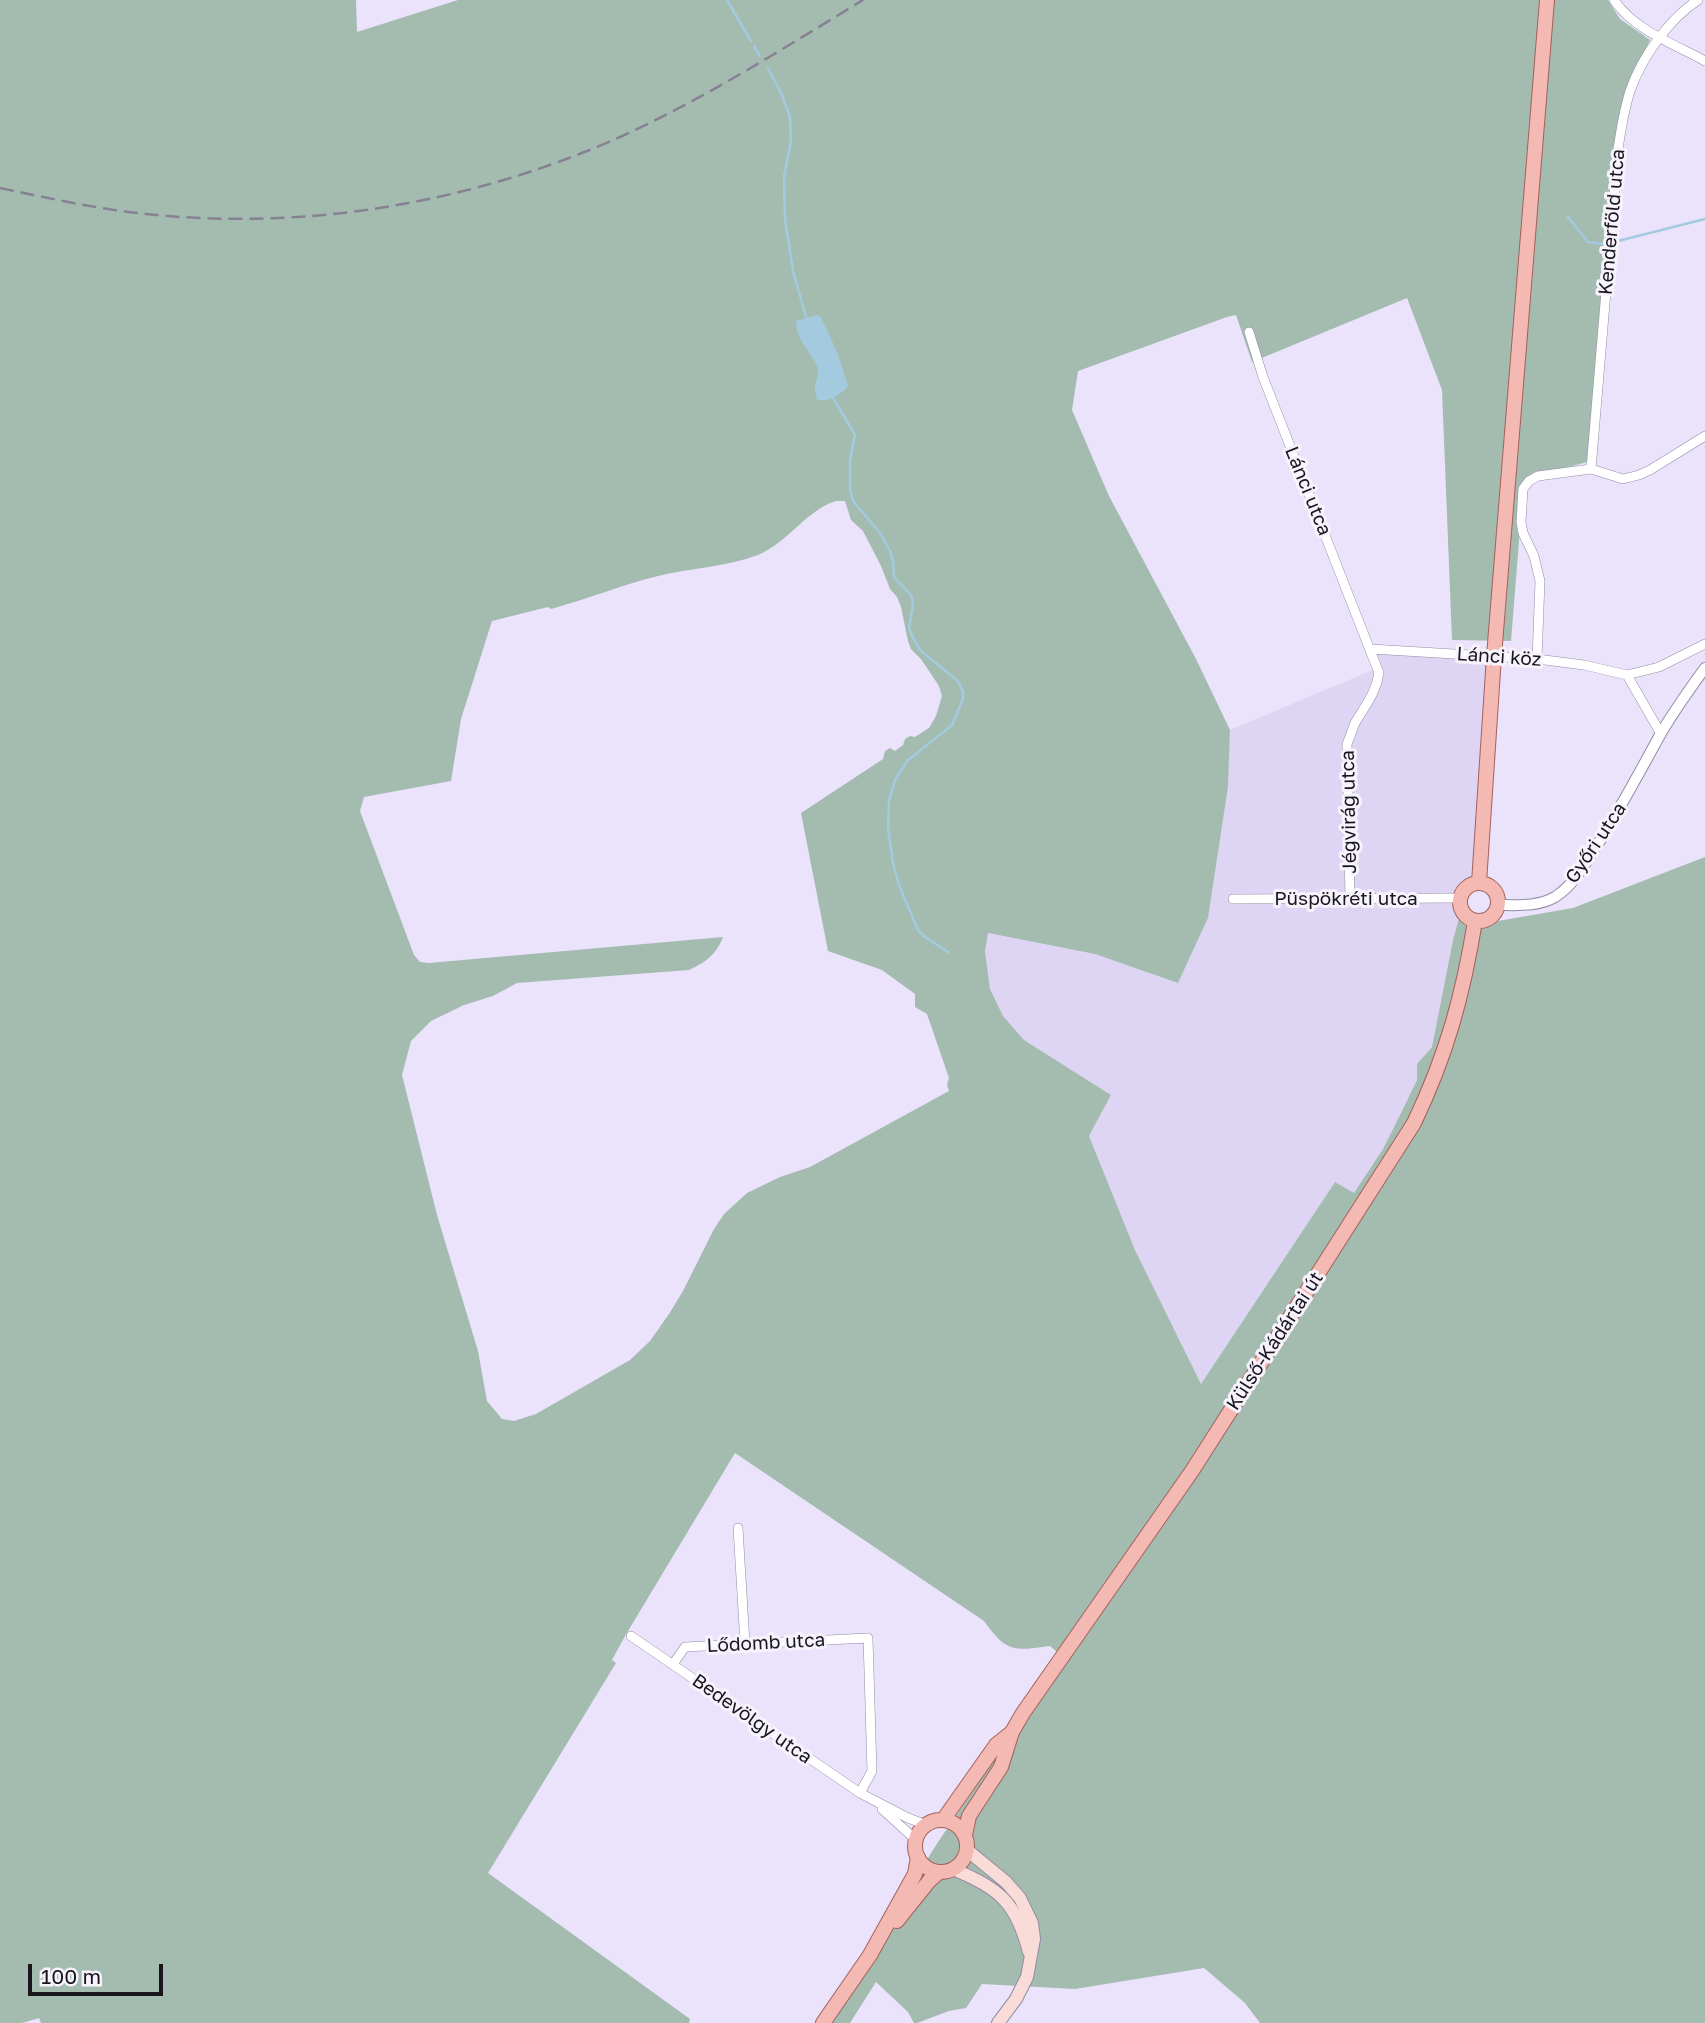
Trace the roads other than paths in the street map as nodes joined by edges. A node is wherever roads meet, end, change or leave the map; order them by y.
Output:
1 (1546, 0) edge
2 (1614, 0) edge
3 (1698, 0) edge
4 (1661, 37) junction
5 (1705, 61) edge
6 (1249, 332) dead end
7 (1705, 436) edge
8 (1591, 469) junction
9 (1705, 644) edge
10 (1371, 649) junction
11 (1494, 656) junction
12 (1537, 659) junction
13 (1705, 668) edge
14 (1627, 675) junction
15 (1661, 734) junction
16 (1479, 883) junction
17 (1460, 898) junction
18 (1233, 899) dead end
19 (1350, 899) junction
20 (1497, 905) junction
21 (1475, 921) junction
22 (738, 1528) dead end
23 (631, 1636) dead end
24 (745, 1644) junction
25 (673, 1664) junction
26 (1012, 1732) junction
27 (860, 1793) junction
28 (873, 1801) junction
29 (943, 1820) junction
30 (926, 1825) junction
31 (965, 1835) junction
32 (916, 1840) junction
33 (967, 1850) junction
34 (918, 1857) junction
35 (946, 1870) junction
36 (870, 1955) junction
37 (1030, 1955) junction
38 (823, 2023) edge
39 (998, 2023) edge

1 - 11 main road
2 - 4 street
3 - 4 street, Kenderföld utca
4 - 5 street
4 - 8 street, Kenderföld utca
6 - 10 street, Lánci utca
7 - 8 street
8 - 12 street
9 - 14 street
10 - 11 street, Lánci köz
10 - 19 street, Jégvirág utca
11 - 12 street, Lánci köz
11 - 16 main road
12 - 14 street, Lánci köz
13 - 15 street, Győri utca
14 - 15 street
15 - 20 street, Győri utca
16 - 17 main road
16 - 20 main road
17 - 19 street, Püspökréti utca
17 - 21 main road
18 - 19 street, Püspökréti utca
20 - 21 main road
21 - 26 main road, Külső-Kádártai út
22 - 24 street
23 - 25 street, Bedevölgy utca
24 - 25 street, Lődomb utca
24 - 27 street, Lődomb utca
25 - 27 street, Bedevölgy utca
26 - 29 main road, Külső-Kádártai út
26 - 31 main road, Külső-Kádártai út
27 - 28 street, Bedevölgy utca
28 - 30 street, Bedevölgy utca
28 - 32 street, Bedevölgy utca
29 - 30 main road
29 - 31 main road
30 - 32 main road
31 - 33 main road
32 - 34 main road
33 - 35 main road
33 - 37 main road
34 - 35 main road
34 - 36 main road
35 - 36 main road
35 - 37 main road
36 - 38 main road
37 - 39 main road

